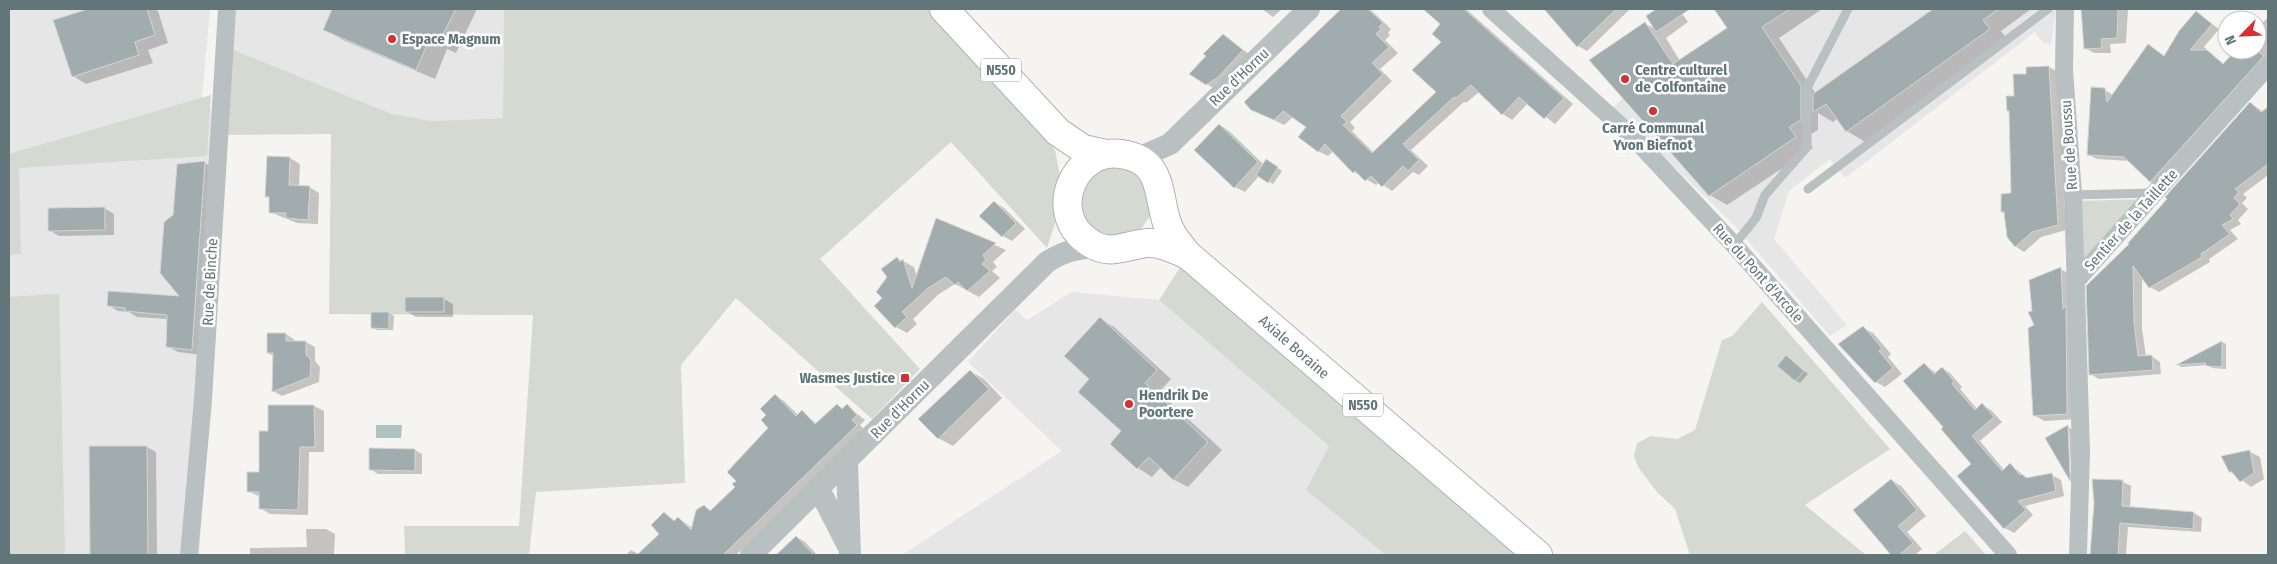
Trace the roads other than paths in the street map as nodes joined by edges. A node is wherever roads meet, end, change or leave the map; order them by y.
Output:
1 (227, 9) edge
2 (944, 9) edge
3 (1308, 9) edge
4 (1491, 9) edge
5 (1848, 9) edge
6 (2048, 9) edge
7 (2065, 9) edge
8 (2268, 66) edge
9 (1058, 132) junction
10 (1170, 144) junction
11 (1118, 155) junction
12 (1808, 189) dead end
13 (2155, 193) junction
14 (2073, 195) junction
15 (1068, 196) junction
16 (1161, 196) junction
17 (1734, 245) junction
18 (1097, 247) junction
19 (1131, 248) junction
20 (1188, 255) junction
21 (1047, 262) junction
22 (2076, 281) junction
23 (847, 463) junction
24 (819, 489) junction
25 (850, 552) edge
26 (190, 555) edge
27 (751, 555) edge
28 (1538, 555) edge
29 (2008, 555) edge
30 (2078, 555) edge

1 - 26 street, Rue de Binche
2 - 9 main road, N550
3 - 10 street, Rue d'Hornu
4 - 17 street, Rue du Pont d'Arcole
5 - 17 lane
6 - 12 lane
7 - 14 street, Rue de Boussu
8 - 13 street, Sentier de la Taillette
9 - 11 main road, N550
9 - 15 main road, N550
10 - 11 street
10 - 16 street
11 - 15 main road
11 - 16 main road, Axiale Boraine / N550
13 - 14 lane
13 - 22 street, Sentier de la Taillette
14 - 22 street, Rue de Boussu
15 - 18 main road, N550
15 - 21 street
16 - 19 main road
16 - 20 main road, Axiale Boraine / N550
17 - 29 street, Rue du Pont d'Arcole
18 - 19 main road, Axiale Boraine / N550
18 - 21 street
19 - 20 main road, Axiale Boraine / N550
20 - 28 main road, Axiale Boraine / N550
21 - 23 street, Rue d'Hornu
22 - 30 street, Sentier de la Taillette
23 - 24 street, Rue d'Hornu
23 - 25 street
24 - 25 street
24 - 27 street, Rue d'Hornu

